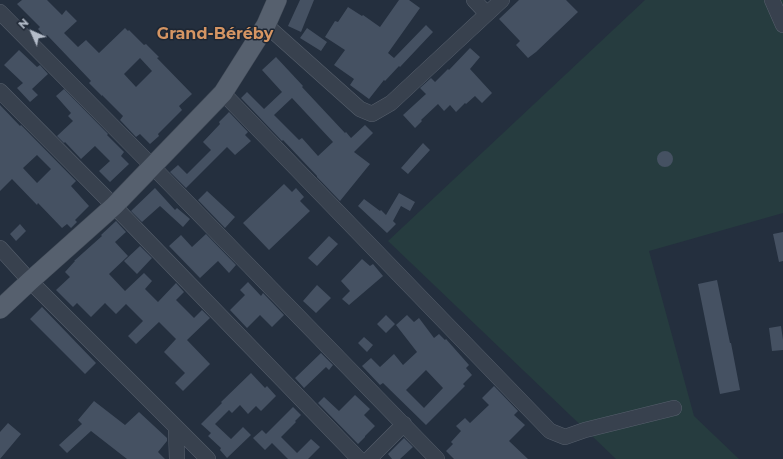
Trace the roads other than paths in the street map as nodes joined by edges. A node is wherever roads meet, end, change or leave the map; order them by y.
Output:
1 (277, 0) edge
2 (474, 0) edge
3 (502, 0) edge
4 (772, 0) edge
5 (0, 12) edge
6 (487, 14) junction
7 (266, 25) junction
8 (783, 25) edge
9 (0, 91) edge
10 (223, 93) junction
11 (153, 167) junction
12 (114, 206) junction
13 (0, 248) edge
14 (30, 281) junction
15 (0, 309) edge
16 (674, 408) dead end
17 (404, 424) junction
18 (176, 427) junction
19 (177, 459) edge
20 (208, 459) edge
21 (359, 459) edge
22 (369, 459) edge
23 (437, 459) edge

1 - 7 main road
2 - 6 street
3 - 6 street
4 - 8 street
5 - 11 street
6 - 7 street
7 - 10 main road
9 - 12 street
10 - 11 main road
10 - 16 street
11 - 12 main road
11 - 17 street
12 - 14 main road
12 - 21 street
13 - 14 street
14 - 15 main road
14 - 18 street
17 - 22 street
17 - 23 street
18 - 19 street
18 - 20 street

